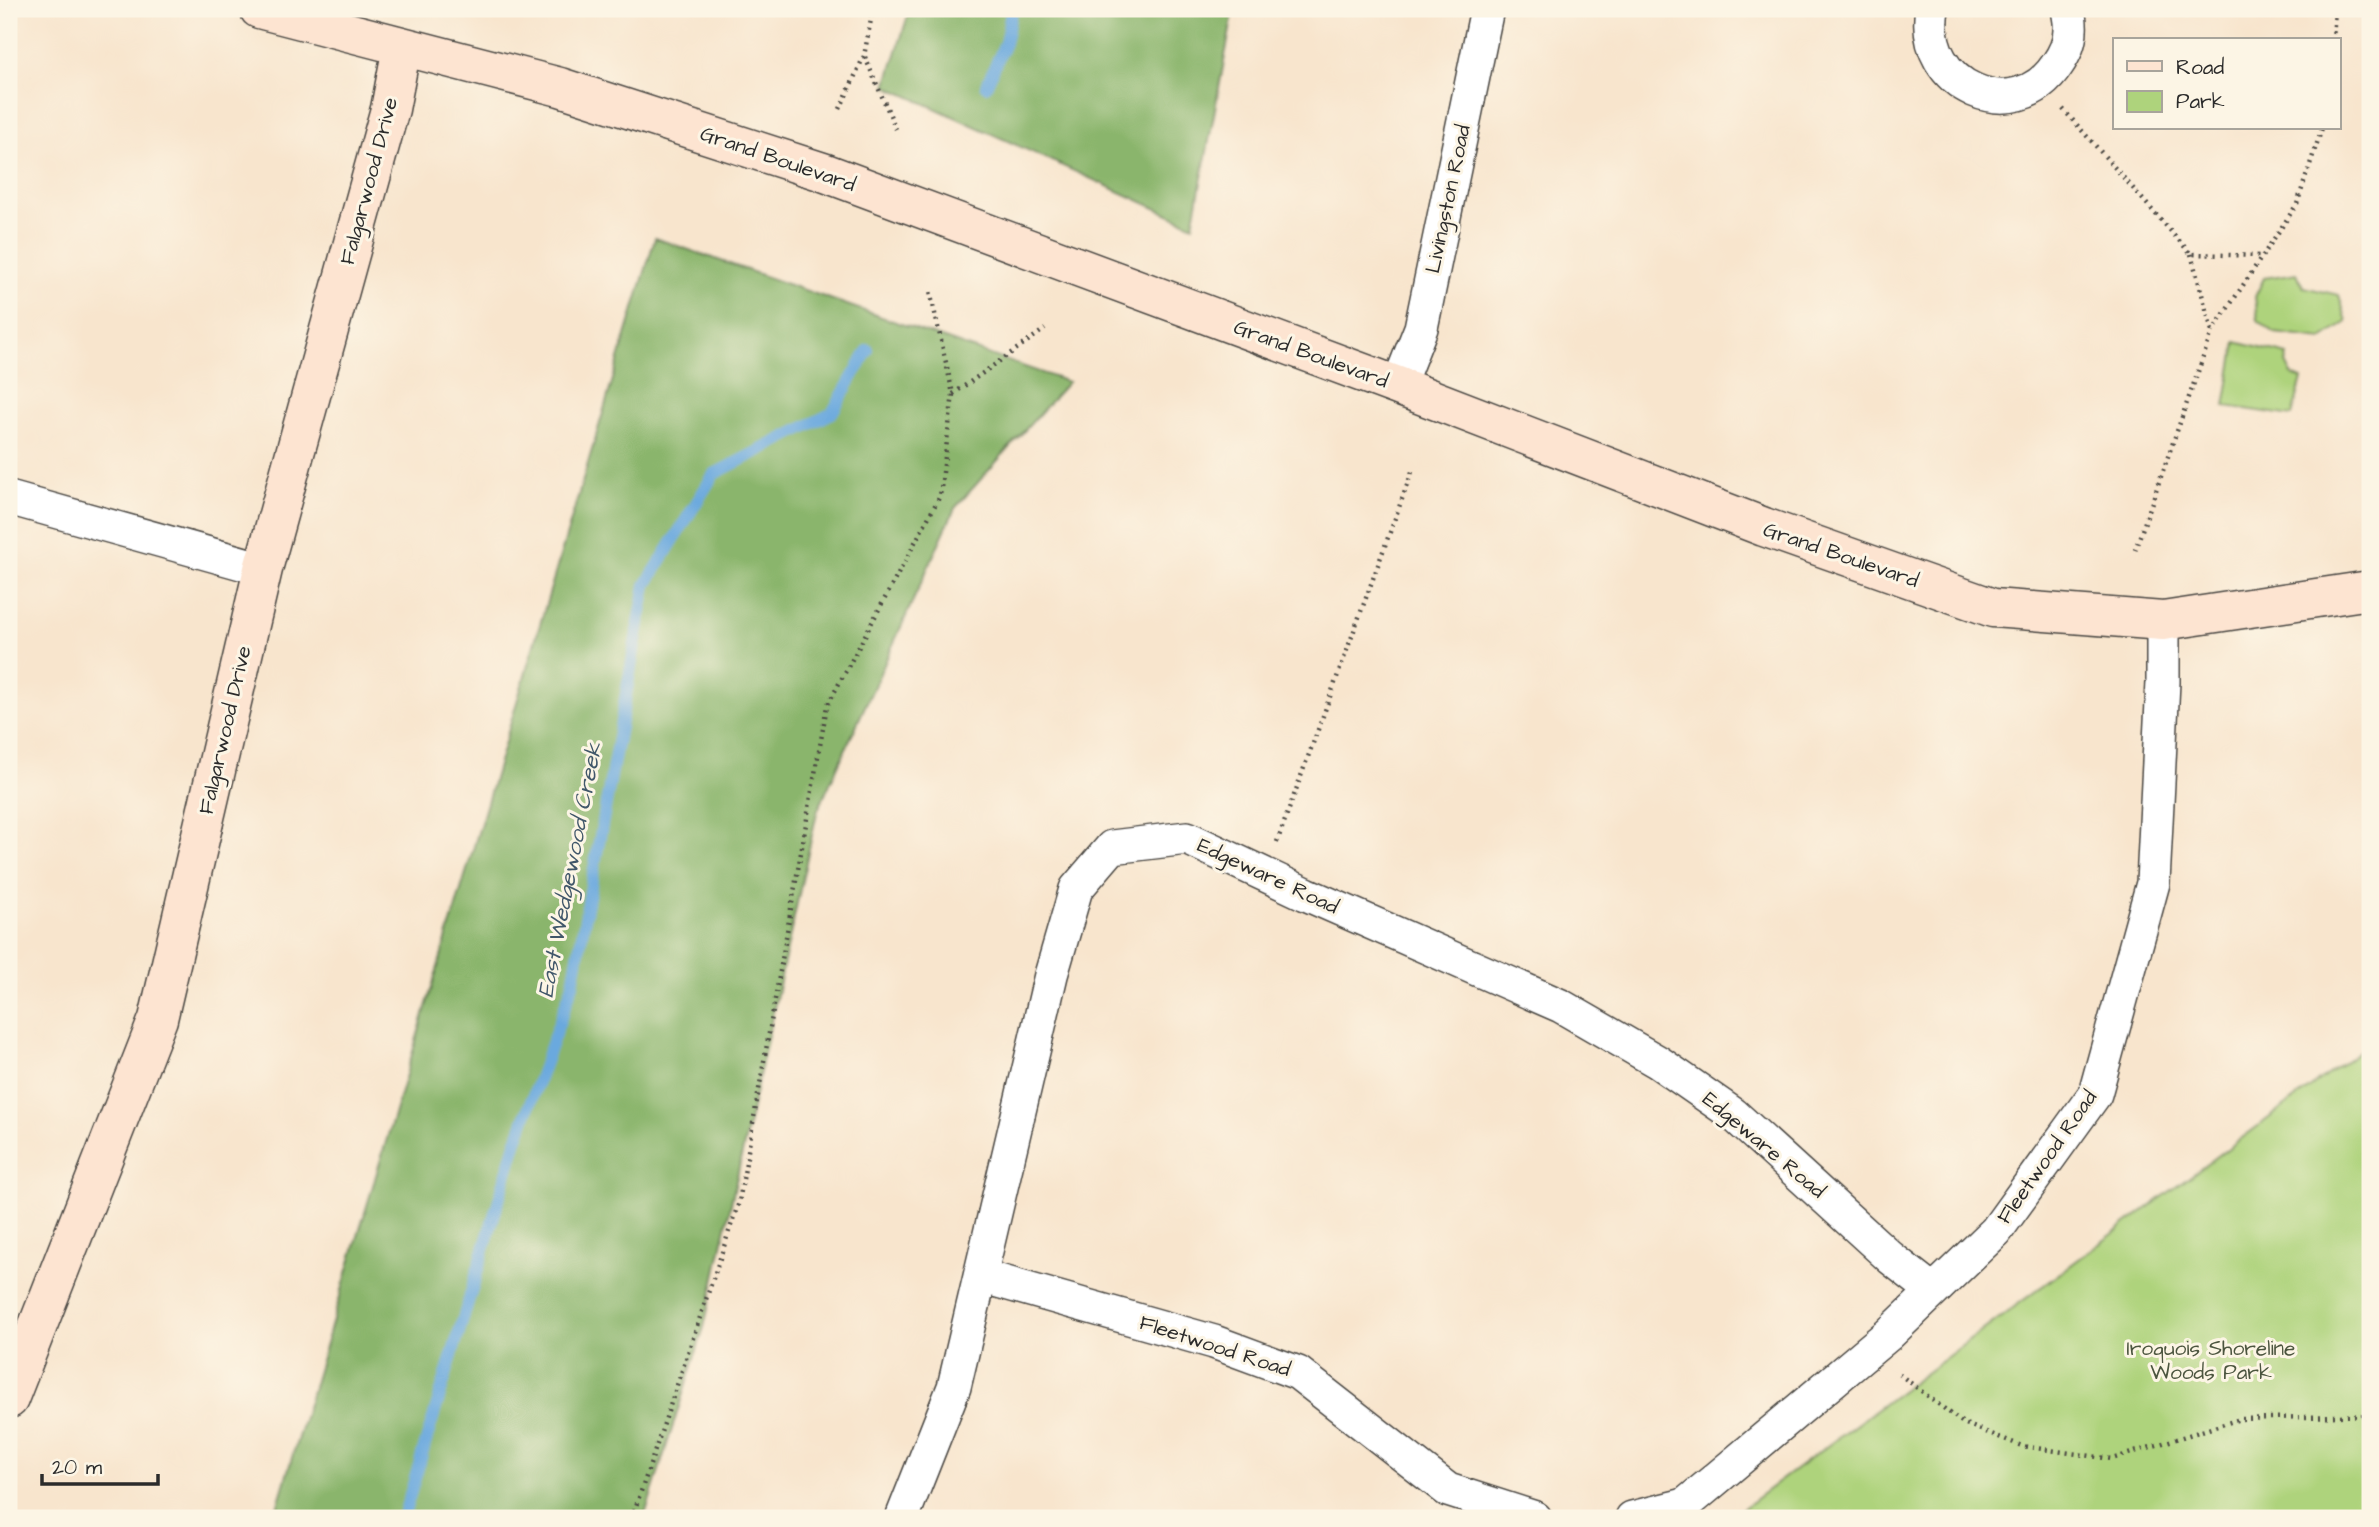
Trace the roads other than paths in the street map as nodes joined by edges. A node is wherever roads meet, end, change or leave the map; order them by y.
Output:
1 (258, 9) edge
2 (1487, 9) edge
3 (1932, 9) edge
4 (2068, 9) edge
5 (402, 47) junction
6 (1398, 386) junction
7 (9, 498) edge
8 (263, 569) junction
9 (2370, 590) edge
10 (2163, 621) junction
11 (981, 1276) junction
12 (1933, 1291) junction
13 (9, 1399) edge
14 (902, 1518) edge
15 (1535, 1518) edge
16 (1632, 1518) edge

1 - 5 street, Grand Boulevard
2 - 6 street, Livingston Road
3 - 4 street
5 - 6 street, Grand Boulevard
5 - 8 street, Falgarwood Drive
6 - 10 street, Grand Boulevard
7 - 8 street
8 - 13 street, Falgarwood Drive
9 - 10 street, Grand Boulevard
10 - 12 street, Fleetwood Road
11 - 12 street, Edgeware Road
11 - 14 street, Edgeware Road
11 - 15 street, Fleetwood Road
12 - 16 street, Fleetwood Road

